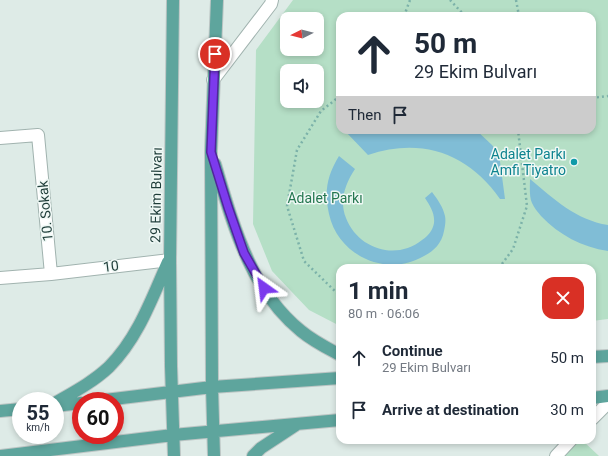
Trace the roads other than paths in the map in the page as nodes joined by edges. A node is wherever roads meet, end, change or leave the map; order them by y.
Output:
1 (173, 0) edge
2 (217, 0) edge
3 (272, 0) edge
4 (213, 80) junction
5 (0, 138) edge
6 (211, 152) junction
7 (170, 260) junction
8 (51, 274) junction
9 (0, 278) edge
10 (336, 353) edge
11 (608, 356) edge
12 (596, 357) edge
13 (336, 378) edge
14 (212, 387) junction
15 (172, 391) junction
16 (608, 396) edge
17 (64, 397) edge
18 (124, 397) edge
19 (596, 398) edge
20 (608, 403) edge
21 (12, 410) edge
22 (0, 411) edge
23 (596, 415) edge
24 (336, 420) edge
25 (298, 424) junction
26 (212, 432) junction
27 (173, 435) junction
28 (567, 444) edge
29 (54, 450) junction
30 (1, 456) edge
31 (79, 456) edge
32 (174, 456) edge
33 (214, 456) edge
34 (253, 456) edge
35 (556, 456) edge

1 - 7 main road, 29 Ekim Bulvarı
2 - 4 main road
3 - 4 street
4 - 6 main road
5 - 8 street, 10. Sokak
6 - 10 main road
6 - 14 main road
7 - 8 street, 10
7 - 15 main road, 29 Ekim Bulvarı
7 - 17 main road
8 - 9 street
11 - 12 main road
13 - 14 main road
14 - 15 main road
14 - 26 main road
15 - 18 main road
15 - 27 main road, 29 Ekim Bulvarı
16 - 19 main road
20 - 23 street
21 - 22 main road
24 - 25 main road
25 - 26 main road
25 - 34 main road
26 - 27 main road
26 - 33 main road
27 - 29 main road
27 - 32 main road, 29 Ekim Bulvarı
28 - 35 street
29 - 30 main road
29 - 31 main road

